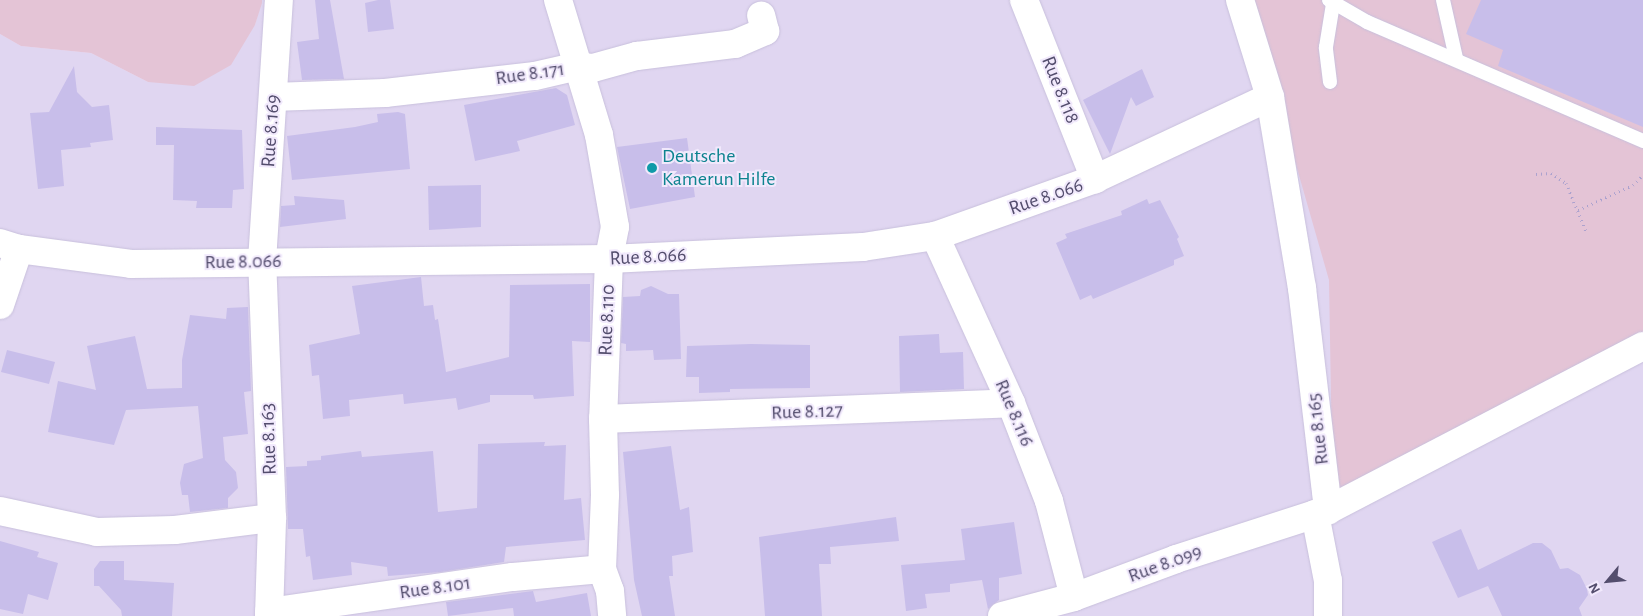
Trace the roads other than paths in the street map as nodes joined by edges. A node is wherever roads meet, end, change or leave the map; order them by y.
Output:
1 (279, 0) edge
2 (558, 0) edge
3 (1024, 0) edge
4 (1240, 0) edge
5 (1443, 0) edge
6 (1331, 2) edge
7 (761, 15) dead end
8 (1456, 58) junction
9 (578, 66) junction
10 (1330, 82) dead end
11 (274, 97) junction
12 (1270, 97) junction
13 (1643, 141) edge
14 (1095, 179) junction
15 (935, 236) junction
16 (10, 246) edge
17 (609, 259) junction
18 (262, 261) junction
19 (0, 305) edge
20 (1643, 346) edge
21 (1012, 403) junction
22 (603, 419) junction
23 (0, 510) edge
24 (1321, 512) junction
25 (272, 518) junction
26 (602, 569) junction
27 (1074, 597) junction
28 (269, 614) edge
29 (612, 616) edge
30 (1002, 616) edge
31 (1328, 616) edge

1 - 11 street, Rue 8.169
2 - 9 street, Rue 8.110
3 - 14 street, Rue 8.118
4 - 12 street, Rue 8.165
5 - 8 lane
6 - 8 lane
6 - 10 lane
7 - 9 street, Rue 8.171
8 - 13 lane
9 - 11 street, Rue 8.171
9 - 17 street, Rue 8.110
11 - 18 street, Rue 8.169
12 - 14 street, Rue 8.066
12 - 24 street, Rue 8.165
14 - 15 street, Rue 8.066
15 - 17 street, Rue 8.066
15 - 21 street, Rue 8.116
16 - 18 street, Rue 8.066
16 - 19 street
17 - 18 street, Rue 8.066
17 - 22 street, Rue 8.110
18 - 25 street, Rue 8.163
20 - 24 street
21 - 22 street, Rue 8.127
21 - 27 street, Rue 8.116
22 - 26 street, Rue 8.110
23 - 25 street
24 - 27 street, Rue 8.099
24 - 31 street, Rue 8.165
25 - 28 street, Rue 8.163
26 - 28 street, Rue 8.101
26 - 29 street, Rue 8.110
27 - 30 street, Rue 8.099

